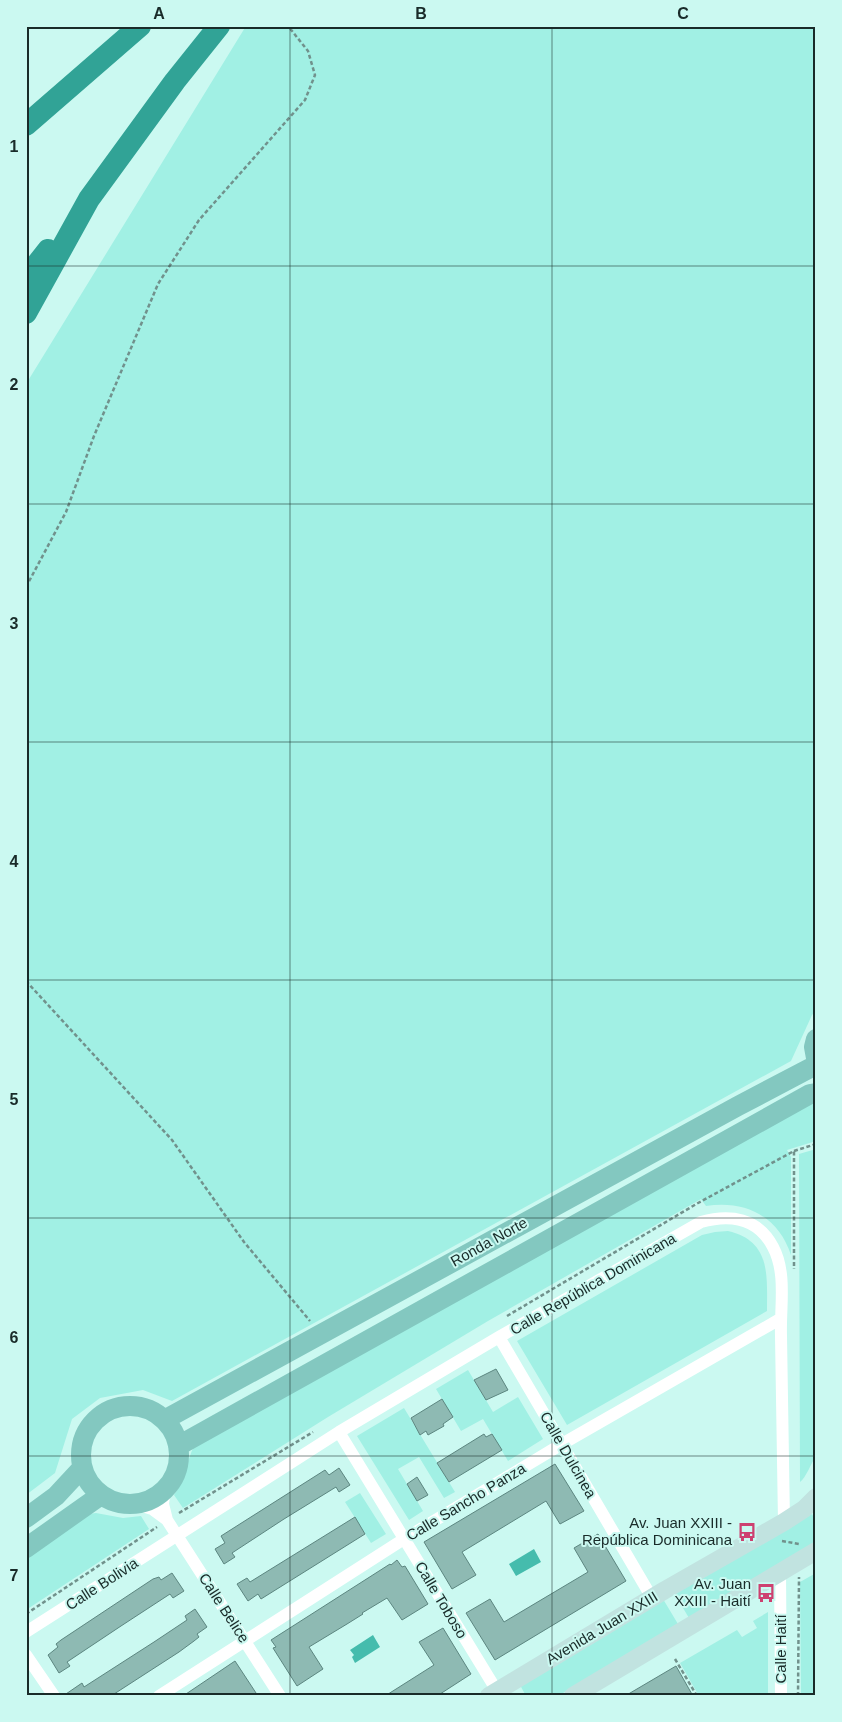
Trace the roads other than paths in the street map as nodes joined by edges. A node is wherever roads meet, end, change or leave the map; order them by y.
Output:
1 (140, 26) edge
2 (219, 26) edge
3 (26, 125) edge
4 (89, 198) junction
5 (26, 257) edge
6 (26, 263) edge
7 (26, 271) edge
8 (26, 278) edge
9 (26, 284) edge
10 (26, 292) edge
11 (26, 299) edge
12 (26, 306) edge
13 (26, 313) edge
14 (816, 1039) edge
15 (816, 1058) edge
16 (816, 1065) edge
17 (816, 1093) edge
18 (780, 1320) junction
19 (500, 1337) junction
20 (164, 1420) junction
21 (339, 1432) junction
22 (562, 1444) junction
23 (178, 1446) junction
24 (82, 1468) junction
25 (165, 1488) junction
26 (101, 1495) junction
27 (816, 1497) edge
28 (133, 1503) junction
29 (26, 1518) edge
30 (167, 1520) junction
31 (784, 1522) junction
32 (177, 1535) junction
33 (404, 1539) junction
34 (26, 1548) edge
35 (816, 1552) edge
36 (780, 1572) junction
37 (652, 1598) junction
38 (26, 1632) edge
39 (244, 1640) junction
40 (26, 1655) edge
41 (493, 1693) edge
42 (54, 1696) edge
43 (159, 1696) edge
44 (280, 1696) edge
45 (573, 1696) edge
46 (781, 1696) edge

1 - 3 highway
2 - 4 highway
4 - 5 highway
4 - 6 highway
4 - 7 highway
4 - 8 highway
4 - 9 highway
4 - 10 highway
4 - 11 highway
4 - 12 highway
4 - 13 highway
14 - 15 main road
16 - 20 main road, Ronda Norte
17 - 23 main road, Ronda Norte
18 - 19 street, Calle República Dominicana
18 - 22 street, Calle Sancho Panza
18 - 31 street, Calle República Dominicana
19 - 21 street, Calle República Dominicana
19 - 22 street, Calle Dulcinea
20 - 23 main road
20 - 24 main road
21 - 32 street, Calle República Dominicana
21 - 33 street, Calle Toboso
22 - 33 street, Calle Sancho Panza
22 - 37 street, Calle Dulcinea
23 - 25 main road
24 - 26 main road
24 - 29 main road
25 - 28 main road
25 - 30 street, Calle Belice
26 - 28 main road
26 - 34 main road
27 - 31 main road, Avenida Juan XXIII
28 - 30 street, Calle Belice
30 - 32 street, Calle Belice
31 - 37 main road, Avenida Juan XXIII
32 - 38 street, Calle Bolivia
32 - 39 street, Calle Belice
33 - 39 street, Calle Sancho Panza
33 - 41 street, Calle Toboso
35 - 36 main road
36 - 45 main road
36 - 46 street, Calle Haití
37 - 41 main road, Avenida Juan XXIII
39 - 43 street, Calle Sancho Panza
39 - 44 street, Calle Belice
40 - 42 street

